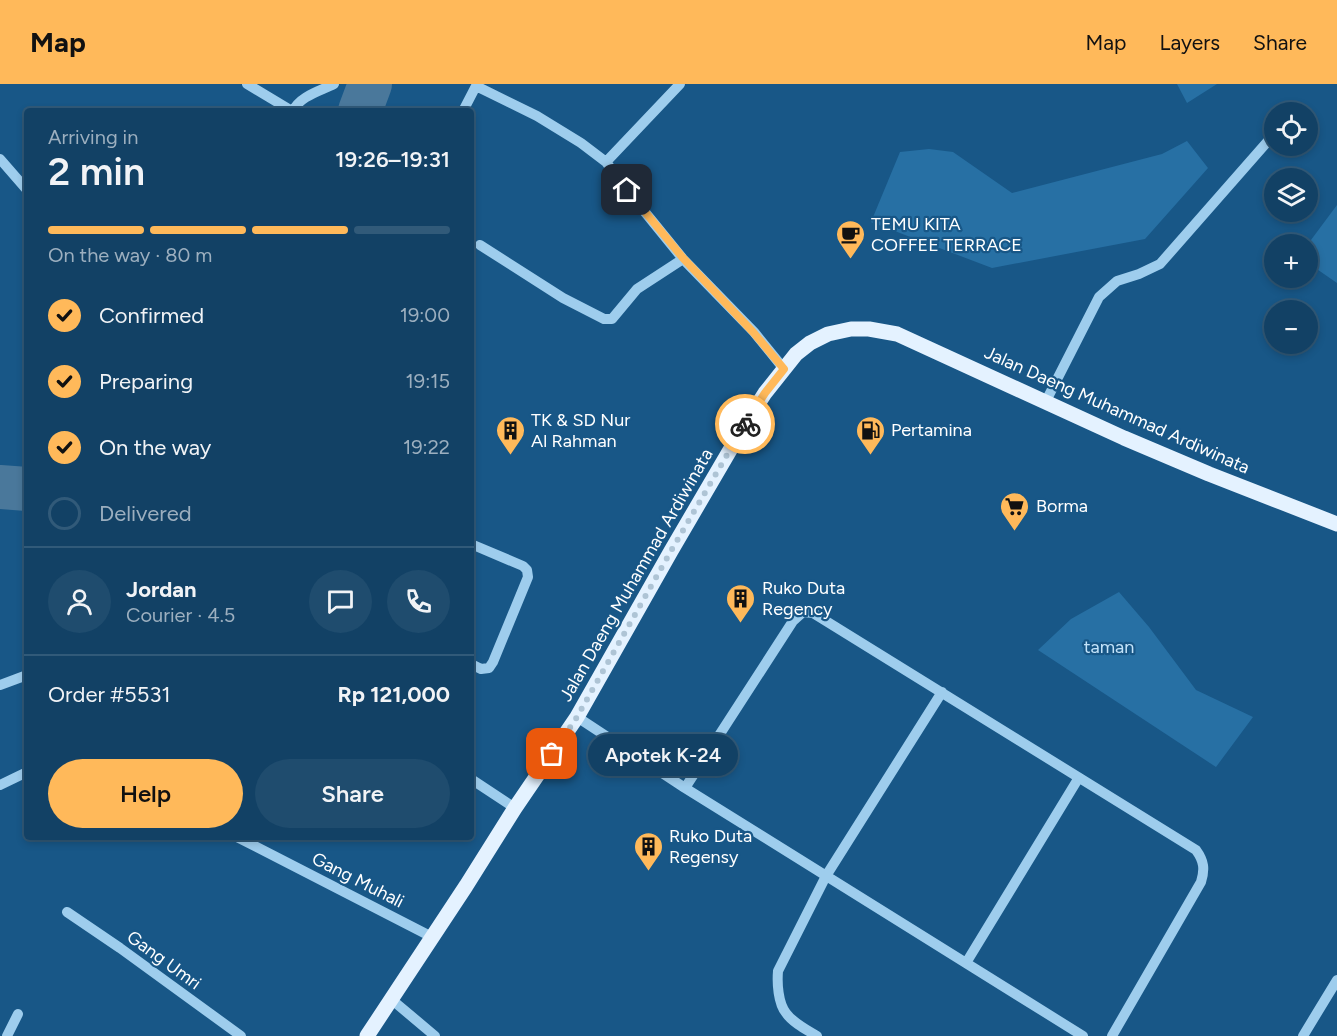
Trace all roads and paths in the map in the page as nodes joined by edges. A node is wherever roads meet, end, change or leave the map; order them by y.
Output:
1 (246, 84) edge
2 (334, 84) edge
3 (680, 84) edge
4 (287, 108) edge
5 (294, 108) edge
6 (465, 108) edge
7 (1264, 146) edge
8 (0, 159) edge
9 (606, 162) junction
10 (24, 187) edge
11 (480, 244) dead end
12 (683, 258) junction
13 (784, 369) junction
14 (1046, 401) junction
15 (1337, 524) edge
16 (474, 545) edge
17 (474, 666) edge
18 (24, 676) edge
19 (0, 685) edge
20 (942, 692) junction
21 (577, 717) junction
22 (24, 773) edge
23 (1078, 779) junction
24 (474, 781) edge
25 (0, 785) edge
26 (685, 788) junction
27 (515, 808) junction
28 (243, 840) edge
29 (826, 876) junction
30 (67, 912) dead end
31 (432, 937) junction
32 (966, 963) junction
33 (1337, 980) edge
34 (391, 999) junction
35 (18, 1014) dead end
36 (1076, 1034) edge
37 (8, 1036) edge
38 (241, 1036) edge
39 (367, 1036) edge
40 (435, 1036) edge
41 (817, 1036) edge
42 (1112, 1036) edge
43 (1304, 1036) edge

1 - 4 street
2 - 5 street
3 - 9 street
6 - 9 street
7 - 14 street
8 - 10 street
9 - 12 street
11 - 12 street
12 - 13 street
13 - 14 main road, Jalan Daeng Muhammad Ardiwinata
13 - 21 main road, Jalan Daeng Muhammad Ardiwinata
14 - 15 main road, Jalan Daeng Muhammad Ardiwinata
16 - 17 street
18 - 19 street
20 - 23 street
20 - 26 street
20 - 29 street
21 - 26 street
21 - 27 main road, Jalan Daeng Muhammad Ardiwinata
22 - 25 street
23 - 32 street
23 - 42 street
24 - 27 street
26 - 29 street
27 - 31 main road, Jalan Daeng Muhammad Ardiwinata
28 - 31 street, Gang Muhali
29 - 32 street
29 - 41 street
30 - 38 street, Gang Umri
31 - 34 main road, Jalan Daeng Muhammad Ardiwinata
32 - 36 street
33 - 43 street
34 - 39 main road, Jalan Daeng Muhammad Ardiwinata
34 - 40 street
35 - 37 street

